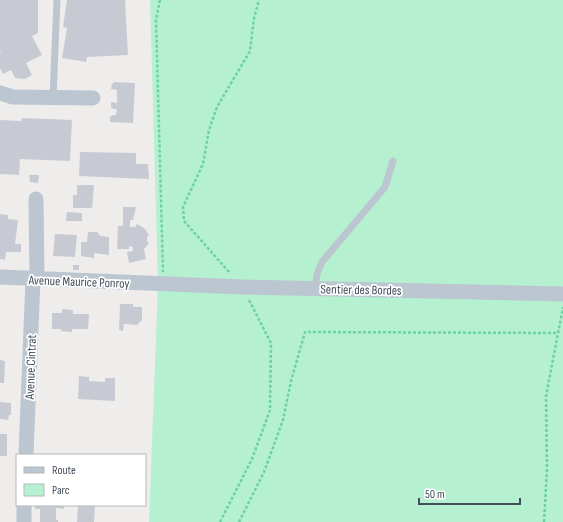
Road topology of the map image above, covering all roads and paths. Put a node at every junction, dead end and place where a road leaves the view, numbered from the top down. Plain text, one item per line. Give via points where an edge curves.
1 (57, 0) edge
2 (160, 0) edge
3 (259, 0) edge
4 (0, 93) edge
5 (53, 97) junction
6 (93, 98) dead end
7 (393, 161) dead end
8 (36, 199) dead end
9 (0, 277) edge
10 (35, 279) junction
11 (161, 284) junction
12 (242, 287) junction
13 (314, 288) junction
14 (563, 294) edge
15 (563, 305) edge
16 (558, 333) junction
17 (26, 454) edge
18 (24, 506) edge
19 (24, 522) edge
20 (220, 522) edge
21 (239, 522) edge
22 (544, 522) edge

1 - 5 lane
2 - 11 path via 156,20
3 - 12 path via 250,51 217,107 209,130 203,164 183,207 184,221
4 - 5 street via 13,97
5 - 6 street
7 - 13 lane via 385,187 322,262
8 - 10 street, Avenue Cintrat
9 - 10 street, Avenue Maurice Ponroy
10 - 11 street, Avenue Maurice Ponroy
10 - 17 street, Avenue Cintrat
11 - 12 street, Sentier des Bordes
12 - 13 street, Sentier des Bordes
12 - 20 path via 271,343 270,410 252,459
13 - 14 street, Sentier des Bordes
15 - 16 path
16 - 21 path via 305,332 290,381 282,420 264,472
16 - 22 path via 546,396 547,468
18 - 19 street

